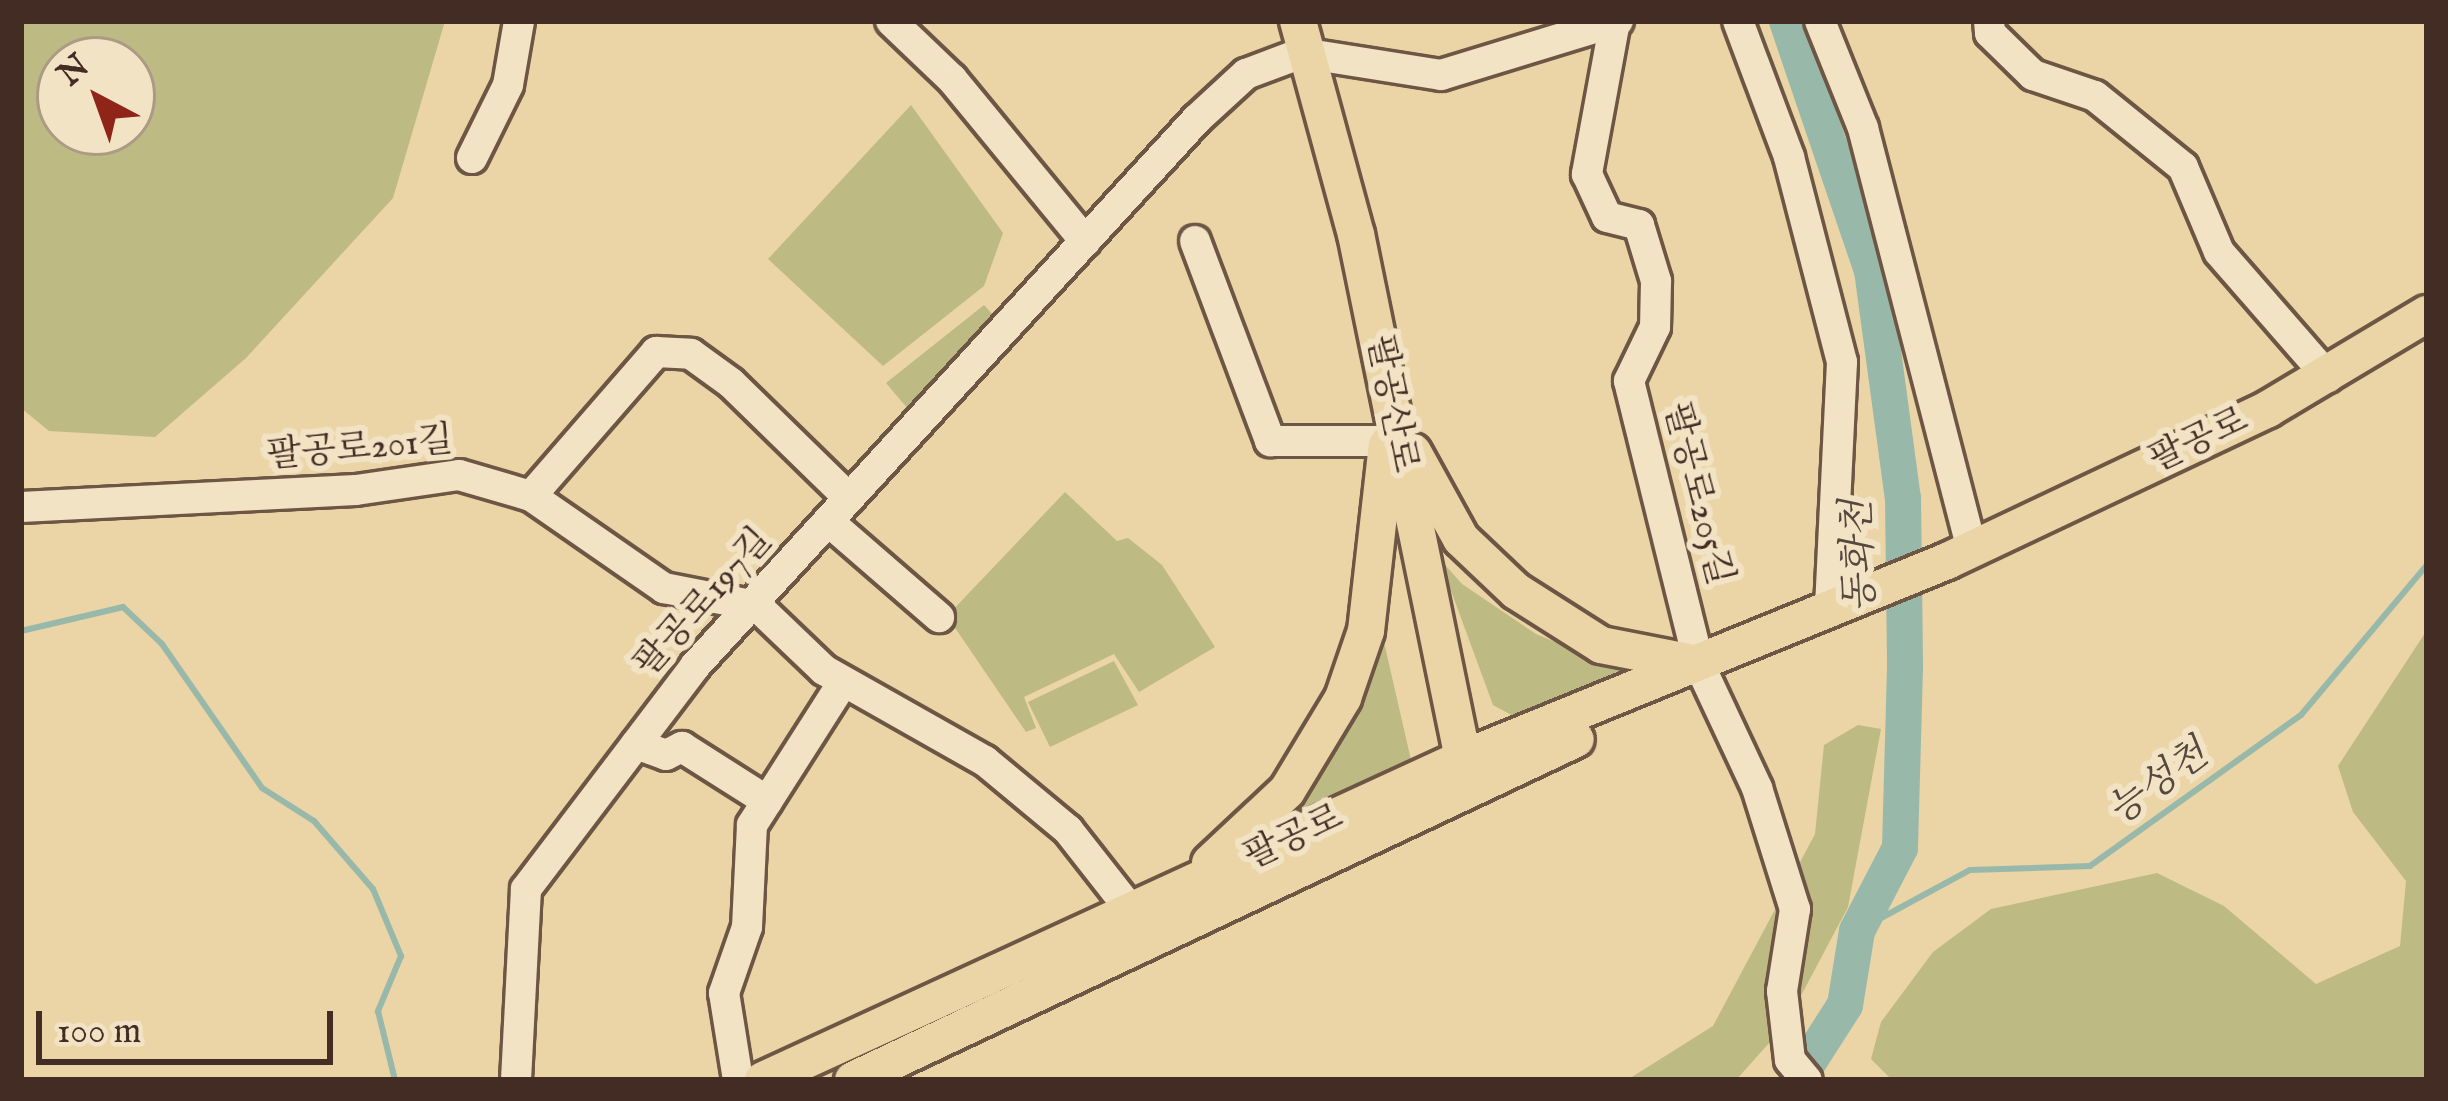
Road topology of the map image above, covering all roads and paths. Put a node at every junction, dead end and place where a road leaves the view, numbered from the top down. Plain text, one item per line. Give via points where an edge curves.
1 (519, 21) edge
2 (891, 21) edge
3 (1616, 21) edge
4 (1738, 21) edge
5 (1820, 21) edge
6 (1989, 21) edge
7 (1300, 37) edge
8 (472, 158) dead end
9 (1085, 241) junction
10 (1195, 241) dead end
11 (2427, 314) edge
12 (2328, 377) junction
13 (1390, 426) junction
14 (531, 496) junction
15 (21, 507) edge
16 (839, 509) junction
17 (1960, 556) junction
18 (758, 606) junction
19 (1830, 609) junction
20 (939, 617) dead end
21 (1703, 672) junction
22 (843, 682) junction
23 (636, 744) junction
24 (1464, 773) junction
25 (767, 801) junction
26 (1133, 913) junction
27 (516, 1080) edge
28 (738, 1080) edge
29 (764, 1080) edge
30 (854, 1080) edge
31 (1807, 1080) edge

1 - 8 street via 508,85
2 - 9 street via 952,79
3 - 7 street via 1441,75
3 - 21 street, 팔공로205길 via 1587,174 1607,217 1639,225 1656,281 1655,327 1629,381
4 - 19 street via 1789,158 1842,362
5 - 17 street via 1863,128
6 - 12 street via 1990,33 2033,76 2095,96 2183,167 2219,252
7 - 9 street, 팔공로197길 via 1246,74
7 - 13 main road, 팔공산로 via 1356,233
9 - 16 street, 팔공로197길
10 - 13 street via 1270,441
11 - 12 main road, 팔공로
12 - 17 main road, 팔공로
13 - 21 main road via 1486,567 1601,644
13 - 24 main road, 팔공산로
13 - 26 main road via 1366,631 1316,748 1221,856
14 - 15 street, 팔공로201길 via 459,475 356,490
14 - 16 street via 656,352 691,354 731,383
14 - 18 street, 팔공로201길 via 664,588
16 - 18 street, 팔공로197길
16 - 20 street
17 - 19 main road, 팔공로
18 - 22 street
18 - 23 street, 팔공로197길 via 694,666
19 - 21 main road, 팔공로
21 - 24 main road, 팔공로
21 - 31 street via 1756,788 1795,909 1782,991 1790,1060
22 - 25 street
22 - 26 street via 985,760 1068,830
23 - 25 street via 666,755 682,747
23 - 27 street, 팔공로197길 via 526,889
24 - 26 main road, 팔공로
24 - 30 main road, 팔공로
25 - 28 street via 752,825 747,927 724,993
26 - 29 main road, 팔공로

